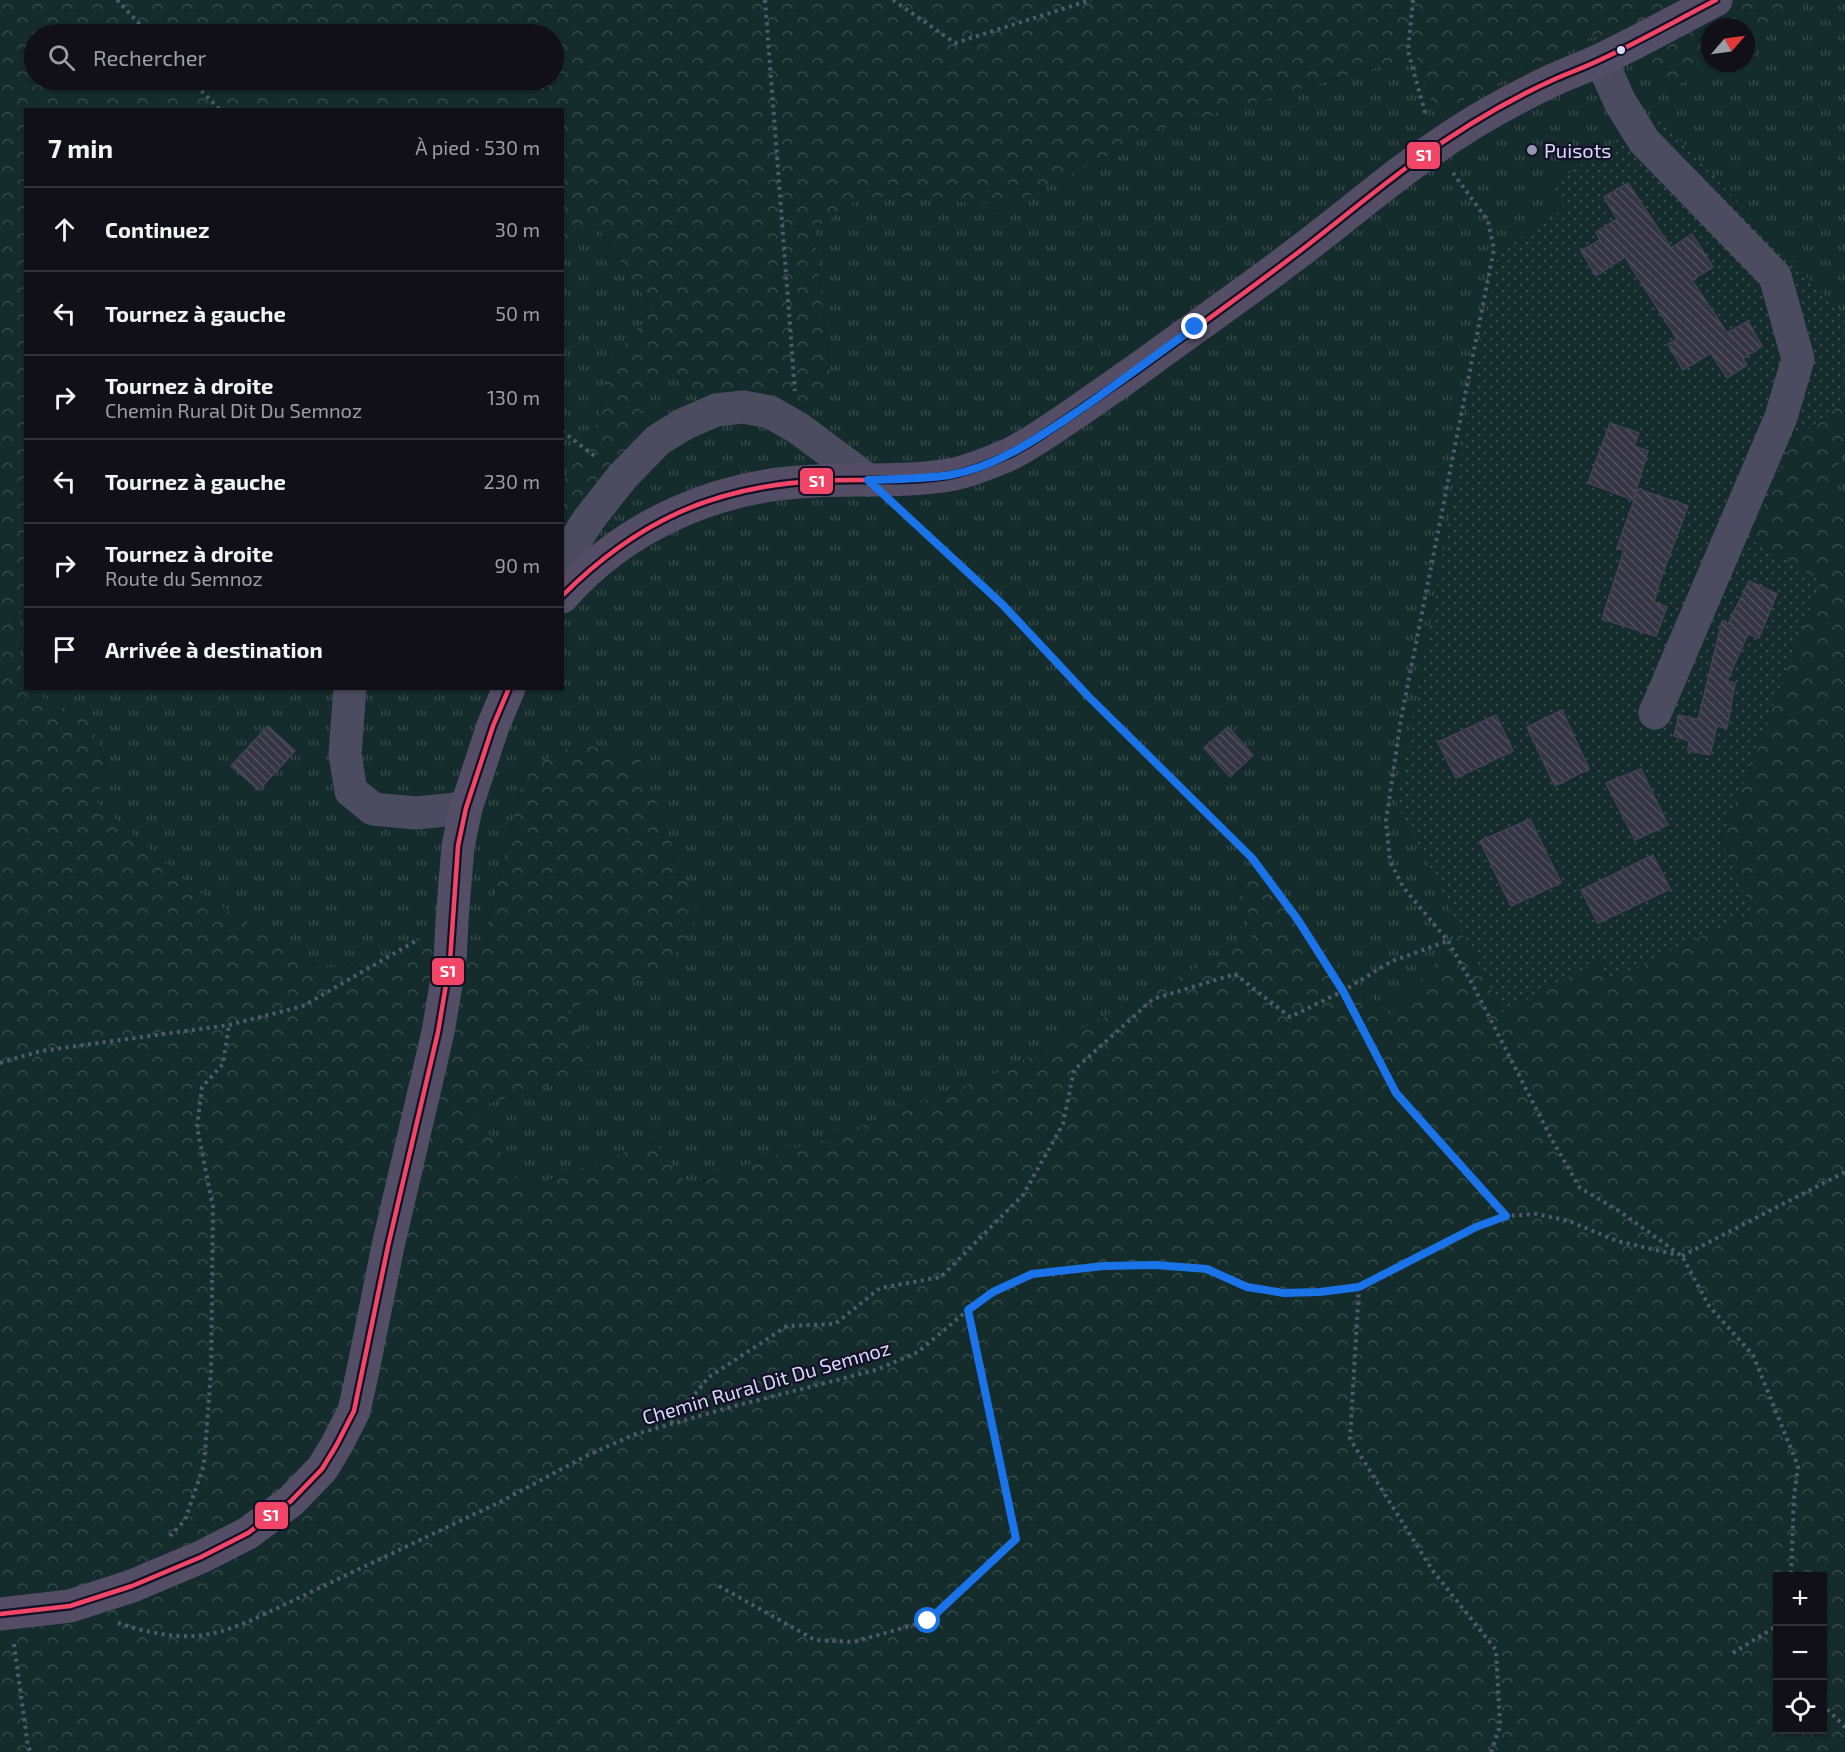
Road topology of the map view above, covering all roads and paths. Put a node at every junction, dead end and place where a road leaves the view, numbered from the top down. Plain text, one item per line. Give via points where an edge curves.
1 (117, 0) edge
2 (765, 0) edge
3 (893, 0) edge
4 (1091, 0) edge
5 (1413, 0) edge
6 (1716, 0) edge
7 (140, 24) edge
8 (1601, 60) junction
9 (201, 90) edge
10 (218, 108) edge
11 (1434, 148) junction
12 (798, 428) junction
13 (564, 433) edge
14 (622, 477) junction
15 (868, 480) junction
16 (564, 558) edge
17 (564, 595) edge
18 (350, 690) edge
19 (508, 690) edge
20 (1654, 713) dead end
21 (466, 808) junction
22 (452, 920) junction
23 (1448, 941) junction
24 (1343, 991) junction
25 (229, 1025) junction
26 (0, 1063) edge
27 (1845, 1172) edge
28 (1506, 1216) junction
29 (1682, 1256) junction
30 (1359, 1287) junction
31 (968, 1310) junction
32 (671, 1424) junction
33 (169, 1537) dead end
34 (1791, 1572) edge
35 (719, 1586) dead end
36 (70, 1606) junction
37 (5, 1614) edge
38 (1776, 1626) edge
39 (1733, 1653) dead end
40 (1827, 1709) edge
41 (1845, 1727) edge
42 (31, 1752) edge
43 (1491, 1752) edge

1 - 7 path
2 - 12 path
3 - 4 path via 955,43
5 - 11 path via 1408,51
6 - 8 main road
8 - 11 main road via 1518,98
8 - 20 lane via 1644,141 1775,276 1798,359 1781,417
9 - 10 path
11 - 15 main road via 1316,240 1031,443 950,475
11 - 23 path via 1488,221 1494,249 1403,708 1386,821 1390,861 1403,887
12 - 14 lane via 770,412 743,407 716,410 658,440
12 - 15 lane
13 - 14 path
14 - 16 lane
15 - 17 main road via 761,485 705,500 626,541
15 - 24 path via 1002,604 1088,696 1252,858
18 - 21 lane via 345,754 351,791 373,809 416,813
19 - 21 main road
21 - 22 main road via 458,846
22 - 25 path via 303,1006
22 - 36 main road via 450,961 438,1032 354,1411 336,1446 322,1469 291,1501 248,1533 132,1586
23 - 24 path via 1392,961
23 - 29 path via 1580,1188
24 - 28 path via 1396,1093
24 - 32 path via 1290,1017 1235,974 1153,999 1074,1070 1063,1124 1023,1195 941,1277 880,1288 835,1324 787,1326 710,1377
25 - 26 path via 41,1051
25 - 33 path via 223,1064 202,1087 197,1127 213,1207 211,1371 204,1465 185,1520
27 - 29 path
28 - 29 path, Chemin Rural Dit Du Semnoz via 1536,1214 1569,1221 1617,1241
28 - 30 path, Chemin Rural Dit Du Semnoz via 1476,1227
29 - 34 path via 1709,1306 1753,1355 1798,1466
30 - 31 path, Chemin Rural Dit Du Semnoz via 1284,1293 1247,1287 1207,1269 1104,1266 1032,1274 993,1292
30 - 43 path via 1350,1439 1433,1571 1497,1650 1500,1726
31 - 32 path, Chemin Rural Dit Du Semnoz via 918,1353 876,1370
31 - 35 path via 1016,1539 928,1621 853,1642 815,1641
32 - 36 path, Chemin Rural Dit Du Semnoz via 633,1435 584,1457 502,1502 250,1621 214,1634 178,1636 143,1631
36 - 37 main road
37 - 42 path
38 - 39 path
40 - 41 path

